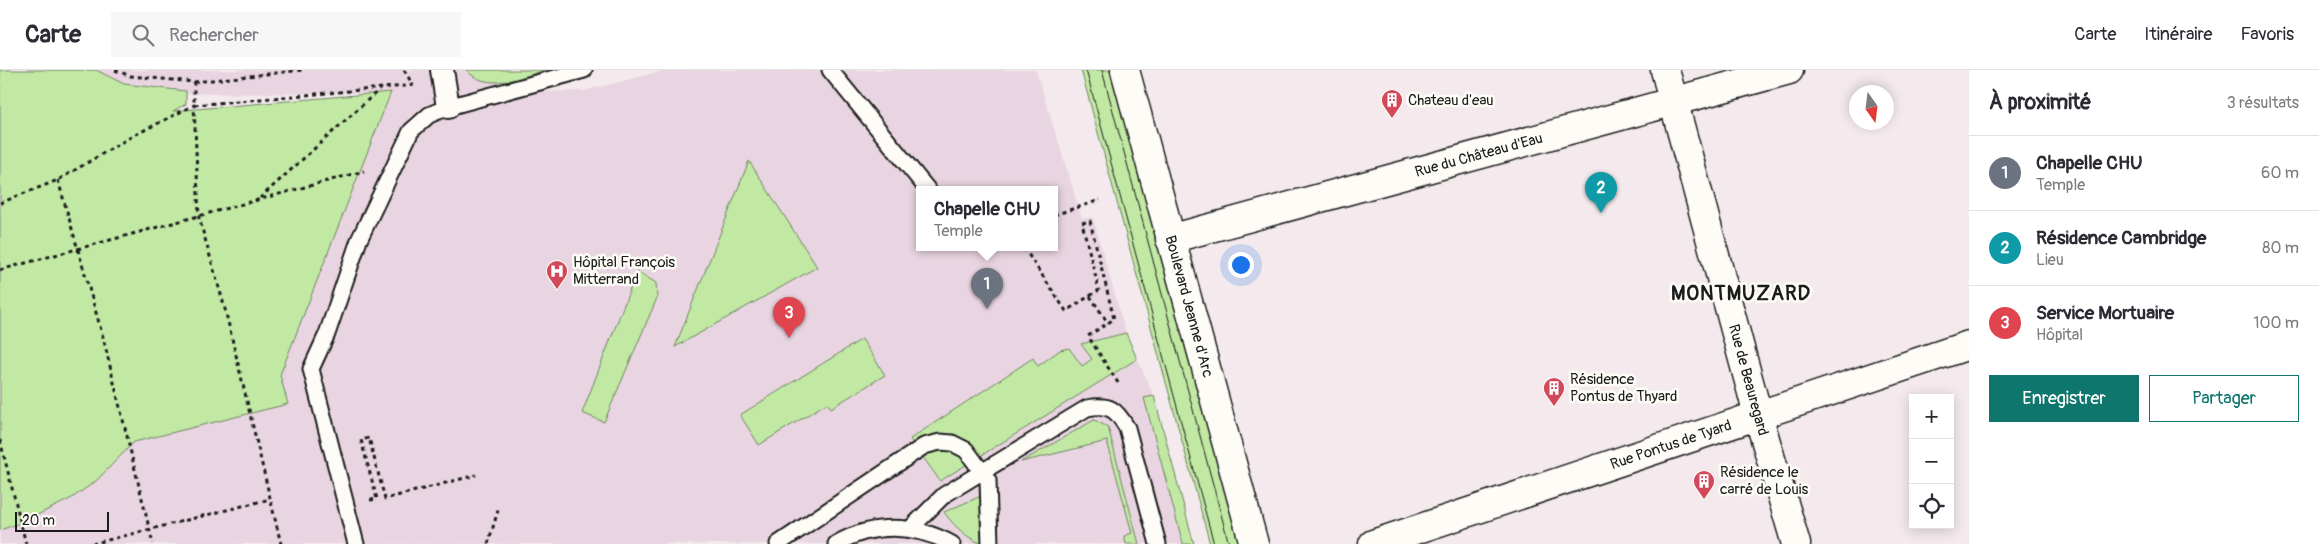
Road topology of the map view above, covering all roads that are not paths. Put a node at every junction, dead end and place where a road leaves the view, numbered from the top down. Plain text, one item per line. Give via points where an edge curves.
1 (584, 70) edge
2 (830, 70) edge
3 (1125, 70) edge
4 (1665, 70) edge
5 (1788, 70) edge
6 (443, 76) edge
7 (1673, 101) junction
8 (448, 107) junction
9 (925, 186) edge
10 (1170, 239) junction
11 (1969, 345) edge
12 (1758, 415) junction
13 (982, 472) junction
14 (910, 528) junction
15 (947, 543) edge
16 (356, 544) edge
17 (778, 544) edge
18 (836, 544) edge
19 (990, 544) edge
20 (1158, 544) edge
21 (1254, 544) edge
22 (1373, 544) edge
23 (1796, 544) edge

1 - 8 lane
2 - 9 lane
3 - 10 street, Boulevard Jeanne d'Arc
4 - 7 street, Rue de Beauregard
5 - 7 street, Rue du Château d'Eau
6 - 8 street
7 - 10 street, Rue du Château d'Eau
7 - 12 street, Rue de Beauregard
8 - 16 lane via 429,115 410,131 359,240 311,369
10 - 21 street, Boulevard Jeanne d'Arc
11 - 12 street, Rue Pontus de Tyard
12 - 22 street, Rue Pontus de Tyard
12 - 23 street, Rue de Beauregard
13 - 14 lane via 944,495
13 - 17 lane via 966,450 952,443 924,446
13 - 19 lane via 990,488
13 - 20 lane via 1087,408 1111,408 1127,428
14 - 15 lane via 935,535
14 - 18 lane via 881,527

